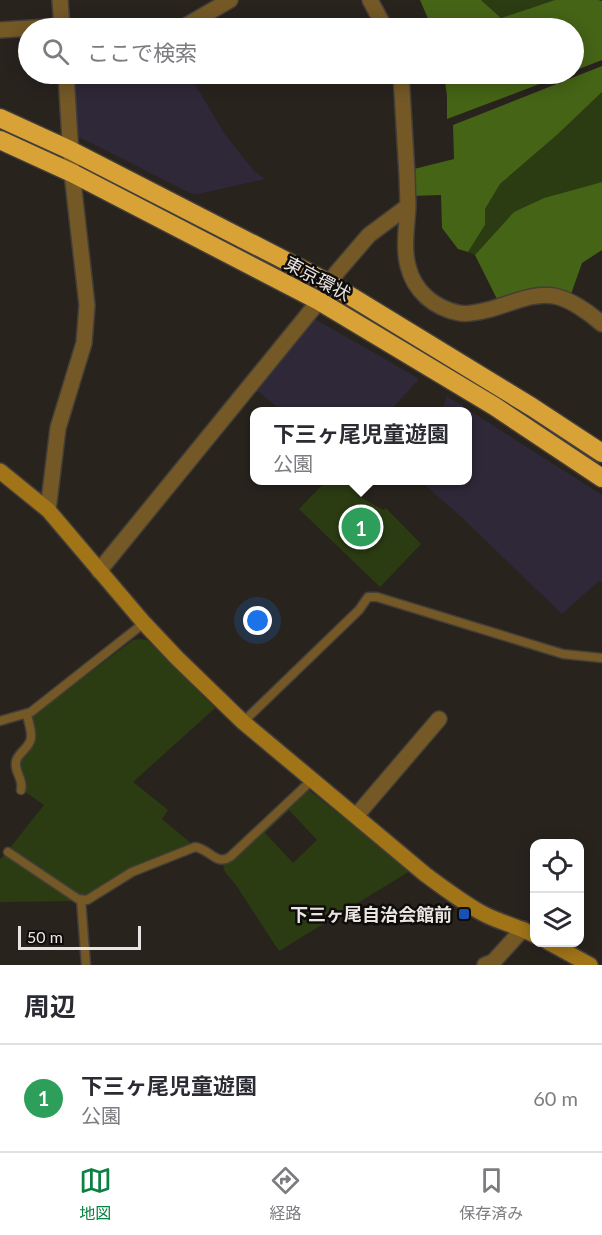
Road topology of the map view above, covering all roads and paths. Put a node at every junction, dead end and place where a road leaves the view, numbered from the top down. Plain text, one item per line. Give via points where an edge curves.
1 (60, 0) edge
2 (230, 0) edge
3 (370, 0) edge
4 (61, 18) edge
5 (199, 18) edge
6 (380, 18) edge
7 (18, 29) edge
8 (0, 30) edge
9 (67, 84) edge
10 (402, 84) edge
11 (0, 118) edge
12 (0, 140) edge
13 (70, 150) junction
14 (72, 173) junction
15 (408, 206) junction
16 (329, 283) junction
17 (319, 301) junction
18 (602, 324) edge
19 (602, 453) edge
20 (0, 471) edge
21 (602, 478) edge
22 (48, 510) junction
23 (99, 571) junction
24 (144, 623) junction
25 (602, 658) edge
26 (27, 714) junction
27 (439, 719) dead end
28 (0, 721) edge
29 (243, 722) junction
30 (312, 780) junction
31 (21, 790) dead end
32 (356, 816) junction
33 (8, 852) dead end
34 (81, 900) junction
35 (529, 932) edge
36 (557, 947) edge
37 (489, 964) edge
38 (87, 965) edge
39 (590, 965) edge

1 - 4 street
2 - 5 street
3 - 6 street
7 - 8 street
9 - 13 street
10 - 15 street
11 - 13 highway, 東京環状
12 - 14 highway, 東京環状
13 - 14 street
13 - 16 highway, 東京環状
14 - 17 highway, 東京環状
14 - 22 street via 87,305 84,343 58,428
15 - 16 street via 369,235
15 - 18 street via 408,266 425,297 438,306 461,314 534,296 555,296
16 - 19 highway, 東京環状
17 - 21 highway, 東京環状 via 494,406
17 - 23 street
20 - 22 street
22 - 23 street
23 - 24 street
24 - 26 lane
24 - 29 street
25 - 29 lane via 563,654 368,597
26 - 28 lane
26 - 31 lane via 32,738 16,759 15,767
27 - 32 street
29 - 30 street
30 - 32 street
30 - 34 lane via 225,860 195,847 132,872
32 - 35 street via 456,897 484,914
33 - 34 lane
34 - 38 lane
35 - 37 street
36 - 39 street

